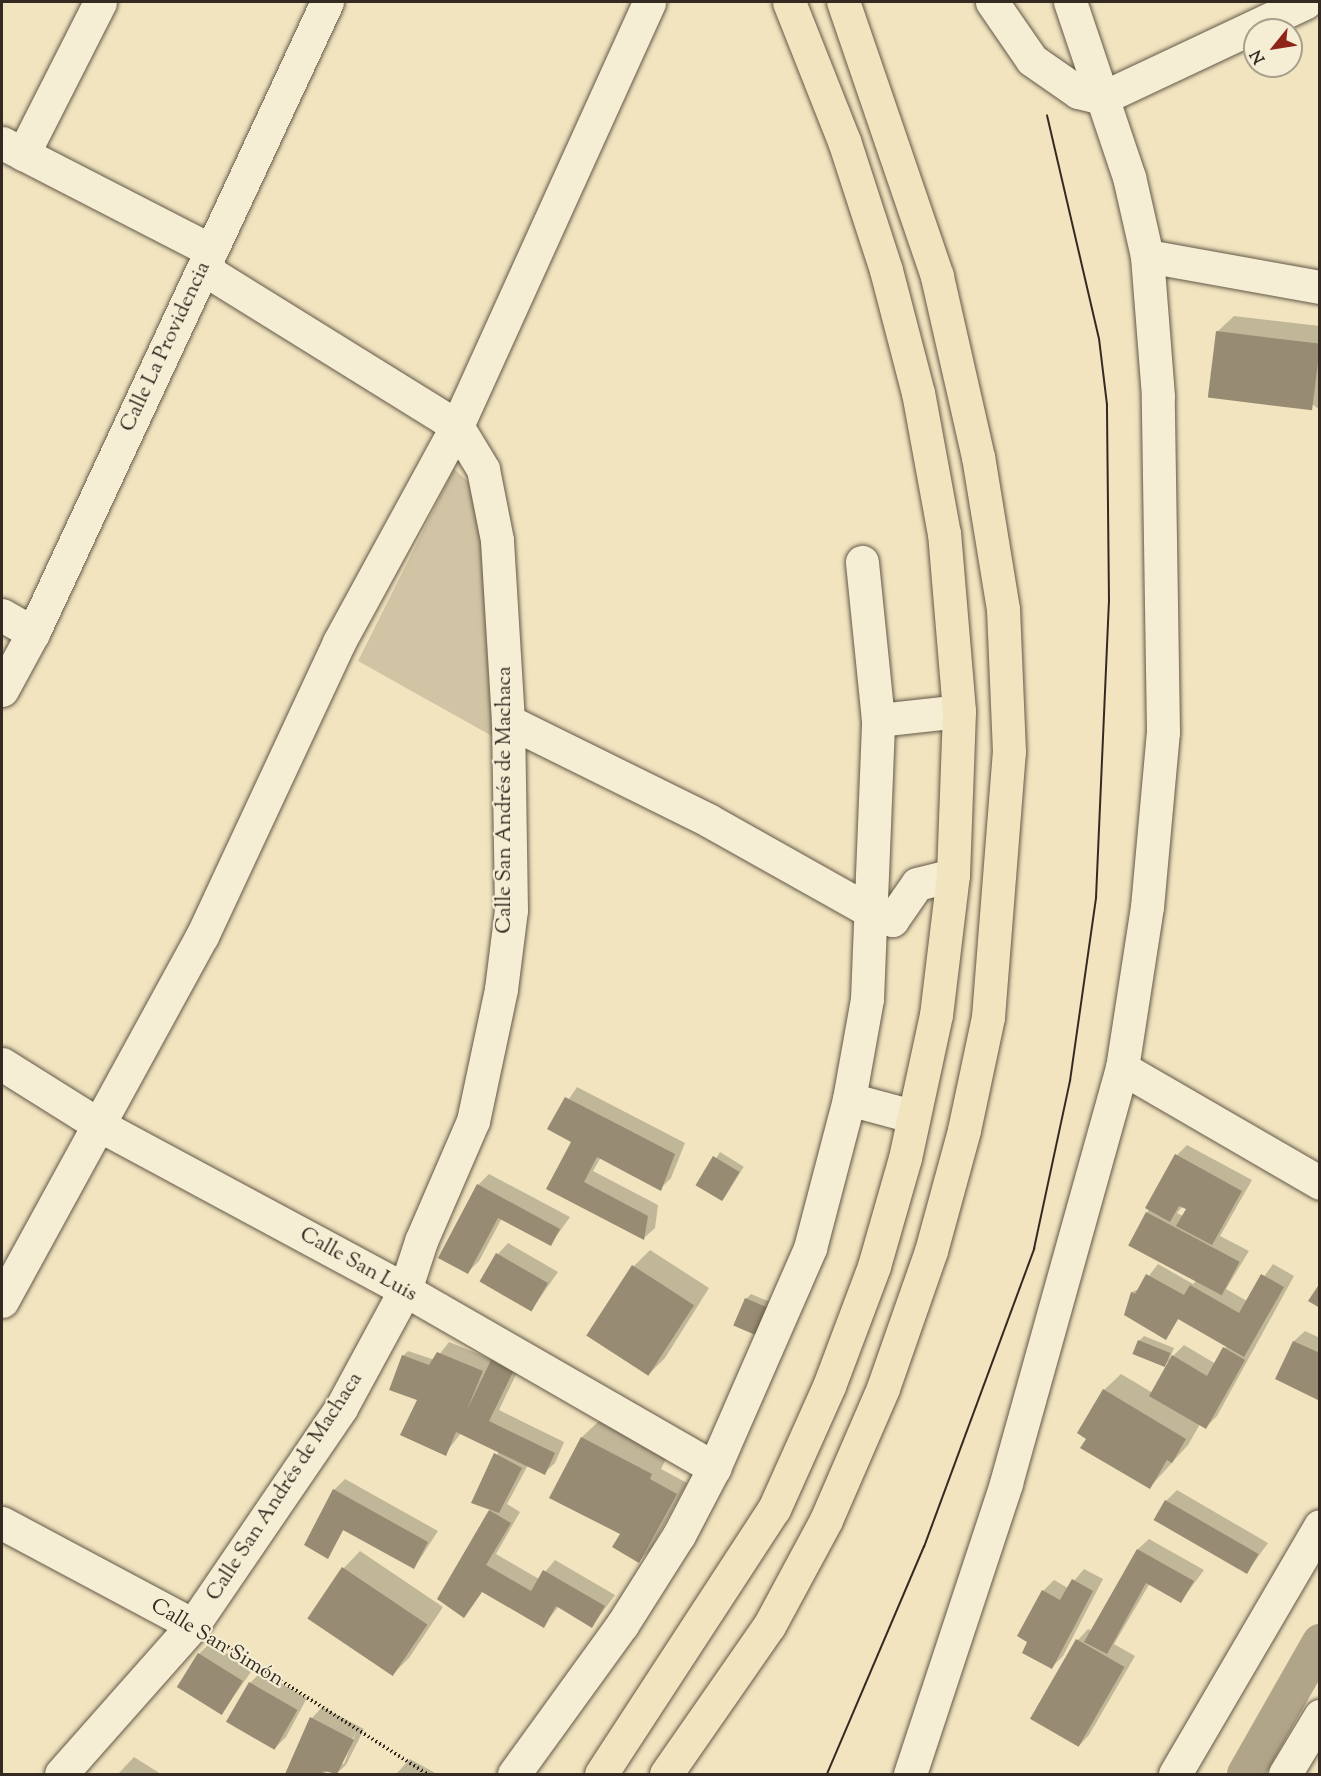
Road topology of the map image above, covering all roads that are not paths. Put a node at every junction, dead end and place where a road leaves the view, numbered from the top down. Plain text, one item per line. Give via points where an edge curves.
1 (100, 2) edge
2 (327, 2) edge
3 (649, 2) edge
4 (789, 2) edge
5 (843, 2) edge
6 (992, 2) edge
7 (1070, 2) edge
8 (1306, 2) edge
9 (1102, 98) junction
10 (12, 149) edge
11 (1147, 256) junction
12 (207, 260) junction
13 (1320, 287) edge
14 (457, 426) junction
15 (862, 562) dead end
16 (2, 615) edge
17 (33, 633) junction
18 (2, 690) edge
19 (959, 711) junction
20 (878, 720) junction
21 (508, 721) junction
22 (953, 875) junction
23 (870, 911) junction
24 (2, 1064) edge
25 (1122, 1068) junction
26 (849, 1099) junction
27 (912, 1116) junction
28 (101, 1126) junction
29 (1320, 1183) edge
30 (405, 1290) junction
31 (2, 1301) edge
32 (714, 1468) junction
33 (2, 1523) edge
34 (1320, 1527) edge
35 (193, 1625) junction
36 (1320, 1716) edge
37 (61, 1774) edge
38 (514, 1774) edge
39 (601, 1774) edge
40 (666, 1774) edge
41 (910, 1774) edge
42 (1175, 1774) edge
43 (1285, 1774) edge

1 - 10 street
2 - 12 street, Calle La Providencia
3 - 14 street
4 - 19 highway via 844,141 886,270 918,393 944,534
5 - 40 highway via 938,276 978,458 1003,609 1009,752 989,1005 964,1130 931,1251 883,1388 826,1520 769,1626
6 - 9 street via 1032,60 1078,92
7 - 9 street
8 - 9 street
9 - 11 street via 1129,177
10 - 12 street
11 - 13 street
11 - 25 street via 1158,396 1162,732 1147,907
12 - 14 street
12 - 17 street, Calle La Providencia
14 - 21 street, Calle San Andrés de Machaca via 483,469 497,540
14 - 28 street via 339,642 202,936
15 - 20 street
16 - 17 street
17 - 18 street, Calle La Providencia
19 - 20 street
19 - 22 highway
20 - 23 street
21 - 23 street via 708,820
21 - 30 street, Calle San Andrés de Machaca via 511,910 501,989 473,1121 421,1241
22 - 23 street via 917,884 892,920
22 - 27 highway via 936,1015
23 - 26 street via 867,999
24 - 28 street, Calle San Luis
25 - 29 street
25 - 41 street via 1006,1483
26 - 27 street
26 - 32 street via 810,1248
27 - 39 highway via 905,1158 874,1266 829,1386 774,1509
28 - 30 street, Calle San Luis
28 - 31 street
30 - 32 street, Calle San Luis
30 - 35 street, Calle San Andrés de Machaca via 341,1408
32 - 38 street via 679,1535 622,1625
33 - 35 street, Calle San Simón
34 - 42 street
35 - 37 street, Calle San Andrés de Machaca
36 - 43 street

